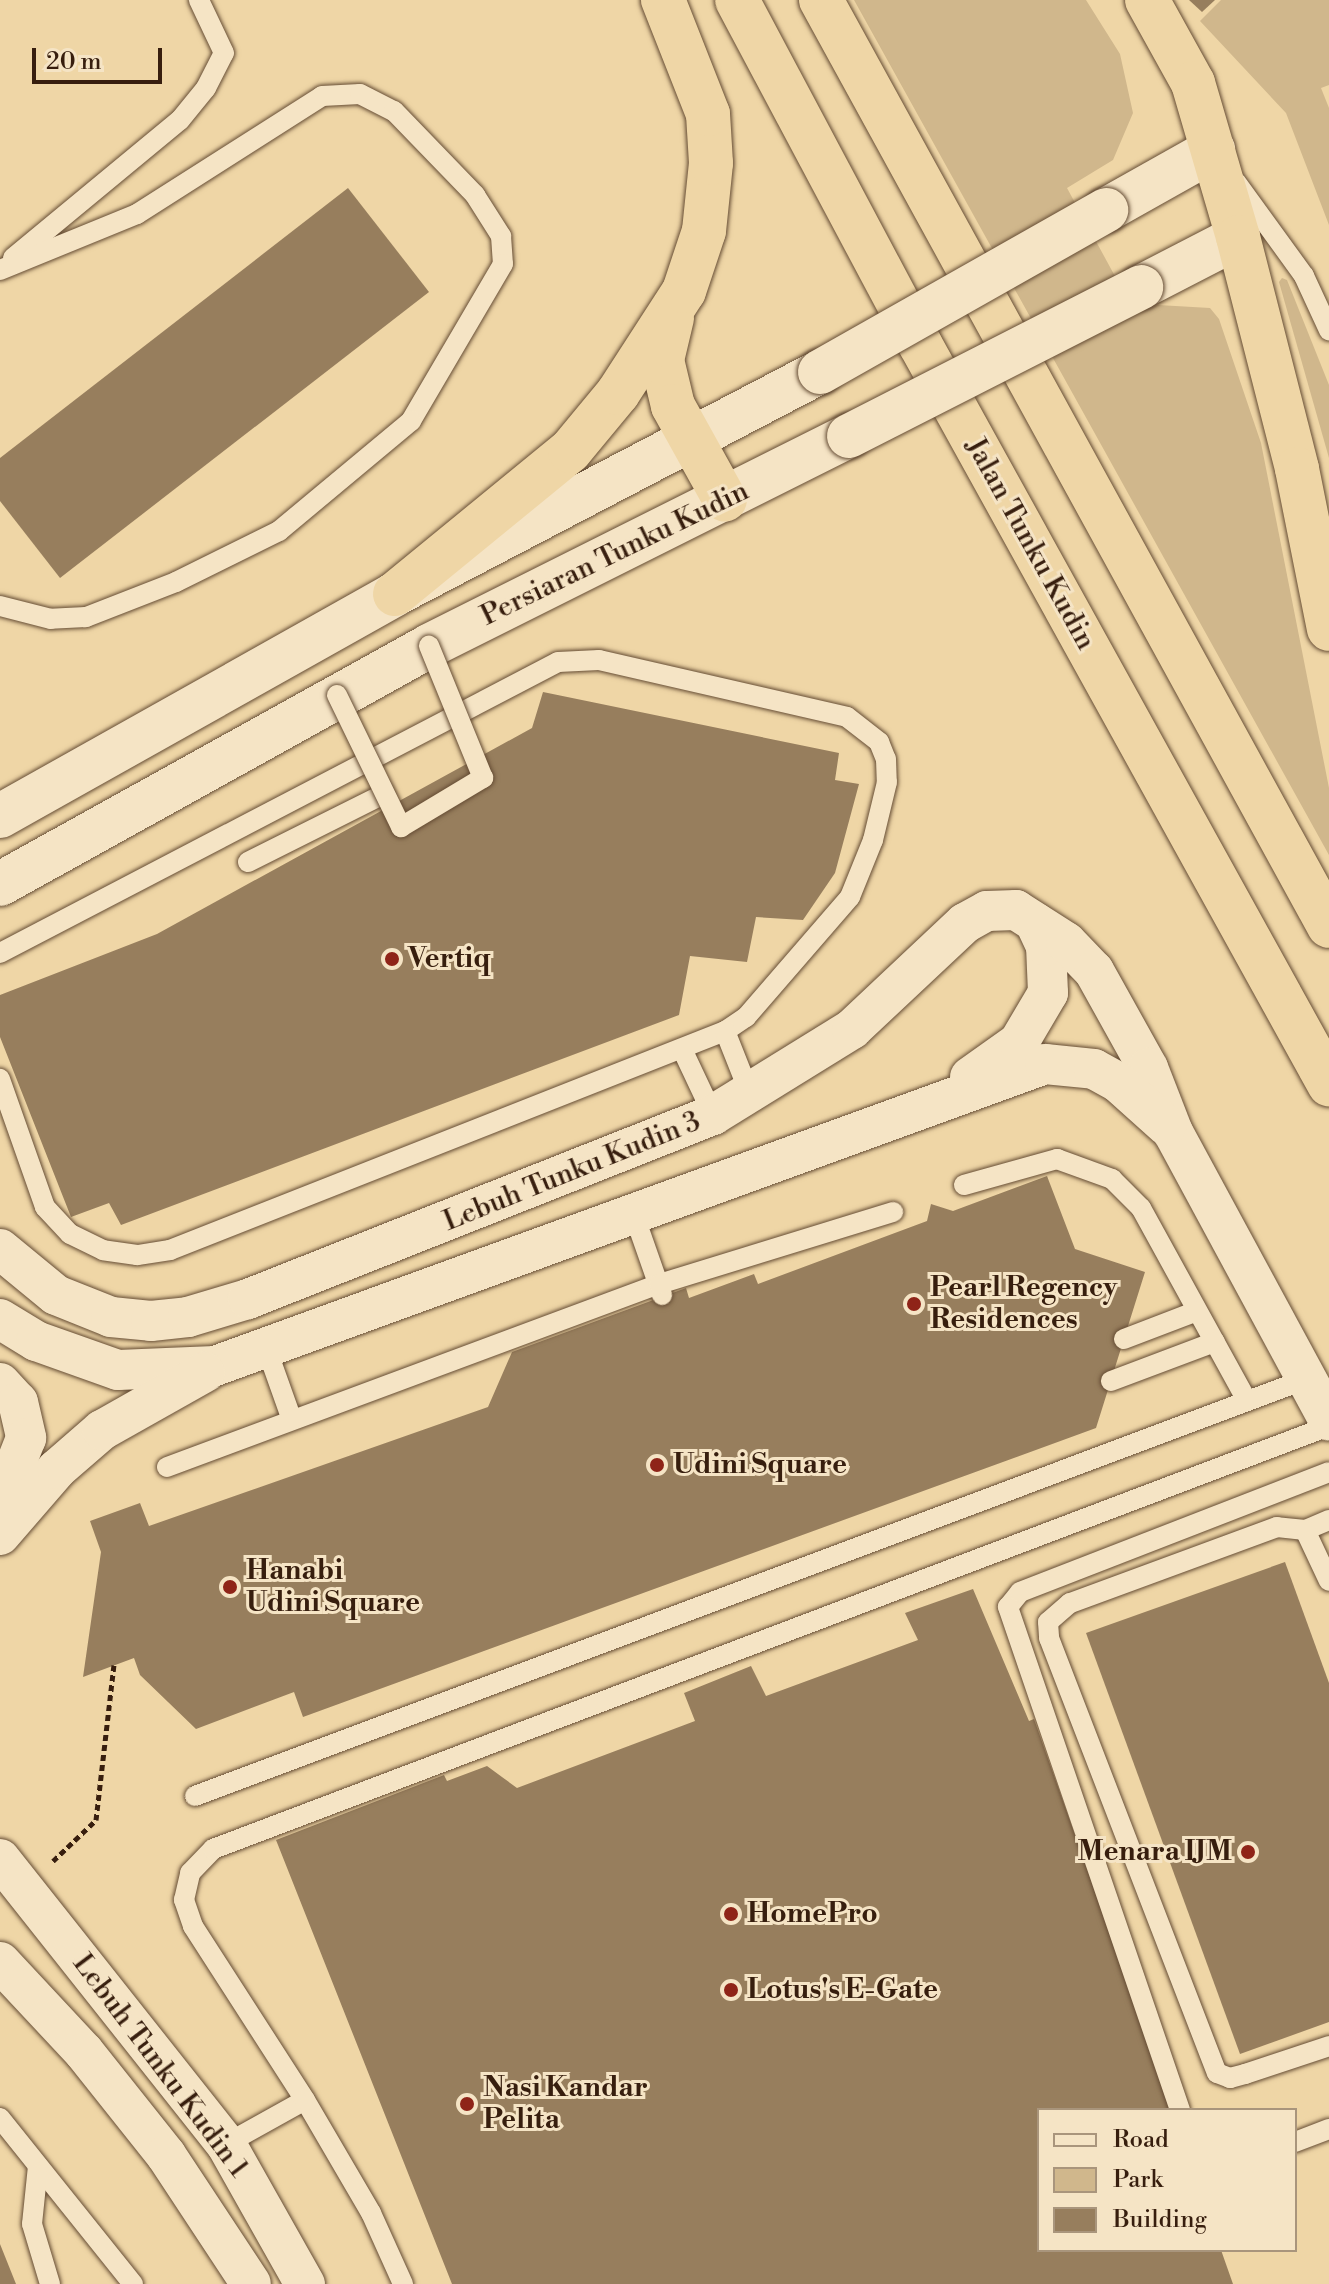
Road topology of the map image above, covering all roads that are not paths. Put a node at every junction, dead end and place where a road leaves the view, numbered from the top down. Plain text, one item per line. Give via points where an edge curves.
1 (199, 0) edge
2 (663, 0) edge
3 (737, 0) edge
4 (821, 0) edge
5 (1147, 0) edge
6 (1213, 150) junction
7 (1238, 237) junction
8 (0, 270) edge
9 (675, 306) junction
10 (1329, 330) edge
11 (691, 439) junction
12 (725, 500) junction
13 (395, 594) junction
14 (0, 606) edge
15 (1329, 629) edge
16 (429, 646) junction
17 (337, 695) junction
18 (382, 795) junction
19 (0, 816) edge
20 (248, 862) dead end
21 (0, 884) edge
22 (1035, 922) junction
23 (1329, 926) edge
24 (0, 953) edge
25 (725, 1031) junction
26 (682, 1049) junction
27 (0, 1079) edge
28 (1329, 1084) edge
29 (750, 1094) junction
30 (930, 1102) junction
31 (713, 1115) junction
32 (1173, 1132) junction
33 (964, 1185) dead end
34 (633, 1212) junction
35 (893, 1212) dead end
36 (0, 1249) edge
37 (661, 1290) junction
38 (1197, 1311) junction
39 (0, 1319) edge
40 (1124, 1339) dead end
41 (1215, 1342) junction
42 (266, 1347) junction
43 (215, 1366) junction
44 (1306, 1379) junction
45 (1111, 1381) dead end
46 (0, 1383) edge
47 (1247, 1401) junction
48 (292, 1420) junction
49 (1329, 1423) edge
50 (167, 1467) dead end
51 (1329, 1472) edge
52 (0, 1504) edge
53 (1329, 1520) edge
54 (1305, 1530) junction
55 (0, 1535) edge
56 (1329, 1581) edge
57 (195, 1796) dead end
58 (12, 1874) edge
59 (0, 1962) edge
60 (1329, 2046) edge
61 (305, 2100) junction
62 (1179, 2108) edge
63 (0, 2118) edge
64 (1329, 2129) edge
65 (1297, 2141) edge
66 (226, 2144) junction
67 (38, 2166) junction
68 (50, 2284) edge
69 (133, 2284) edge
70 (251, 2284) edge
71 (305, 2284) edge
72 (403, 2284) edge

1 - 8 lane via 224,53 206,88 180,120
2 - 9 highway via 708,114 711,163 704,231
3 - 28 highway, Jalan Tunku Kudin via 920,344
4 - 23 highway
5 - 6 highway via 1193,83
6 - 7 highway
6 - 10 lane via 1304,276
6 - 11 street, bridge
7 - 12 street, Persiaran Tunku Kudin, bridge
7 - 15 highway via 1297,469
8 - 14 lane via 137,214 322,96 360,94 394,111 475,195 501,236 503,264 411,421 279,531 176,582 86,617 51,619
9 - 11 highway via 662,360 673,406
9 - 13 highway via 618,393 570,451
11 - 12 highway
11 - 13 street
12 - 16 street, Persiaran Tunku Kudin
13 - 19 street
16 - 17 street, Persiaran Tunku Kudin
16 - 18 lane, bridge via 483,778 401,827
17 - 18 lane, bridge
17 - 21 street, Persiaran Tunku Kudin
18 - 20 lane
22 - 29 street, Lebuh Tunku Kudin 3 via 1016,910 1002,909 965,923 852,1029
22 - 30 street, Lebuh Tunku Kudin 3 via 1050,970 1038,1018 1019,1042
22 - 32 street, Lebuh Tunku Kudin 3 via 1066,942 1094,971 1148,1068
24 - 25 lane via 547,667 585,658 847,717 879,742 886,759 887,782 873,840 850,897 762,1002
25 - 26 lane
25 - 29 lane
26 - 27 lane via 170,1250 137,1255 103,1250 70,1234 45,1207
26 - 31 lane
29 - 31 street, Lebuh Tunku Kudin 3
30 - 32 street, Lebuh Tunku Kudin 3 via 1045,1064 1067,1064 1094,1069 1119,1083
30 - 34 street, Lebuh Tunku Kudin 3
31 - 36 street, Lebuh Tunku Kudin 3 via 188,1317 111,1317 56,1295
32 - 44 street, Lebuh Tunku Kudin 3
33 - 38 lane via 1057,1159 1112,1179 1141,1208
34 - 37 lane
34 - 42 street, Lebuh Tunku Kudin 3
35 - 37 lane
37 - 48 lane
38 - 40 lane
38 - 41 lane
39 - 43 street, Lebuh Tunku Kudin 3 via 36,1341 118,1370
41 - 45 lane
41 - 47 lane
42 - 43 street, Lebuh Tunku Kudin 3
42 - 48 lane
43 - 55 street via 102,1430 57,1469
44 - 47 lane
44 - 49 street, Lebuh Tunku Kudin 3
46 - 52 street via 18,1402 26,1438
47 - 57 lane
48 - 50 lane
49 - 61 lane via 213,1849 190,1873 184,1900 193,1926
51 - 62 lane via 1027,1589 1008,1607
53 - 54 lane
54 - 56 lane
54 - 60 lane via 1277,1527 1070,1603 1057,1609 1048,1630 1217,2073 1238,2076
58 - 66 street, Lebuh Tunku Kudin 1
59 - 70 street, Lebuh Tunku Kudin 1 via 84,2052 166,2155
61 - 66 lane
61 - 72 lane via 358,2188
63 - 67 lane
64 - 65 lane
66 - 71 street, Lebuh Tunku Kudin 1
67 - 68 lane via 32,2224
67 - 69 lane

